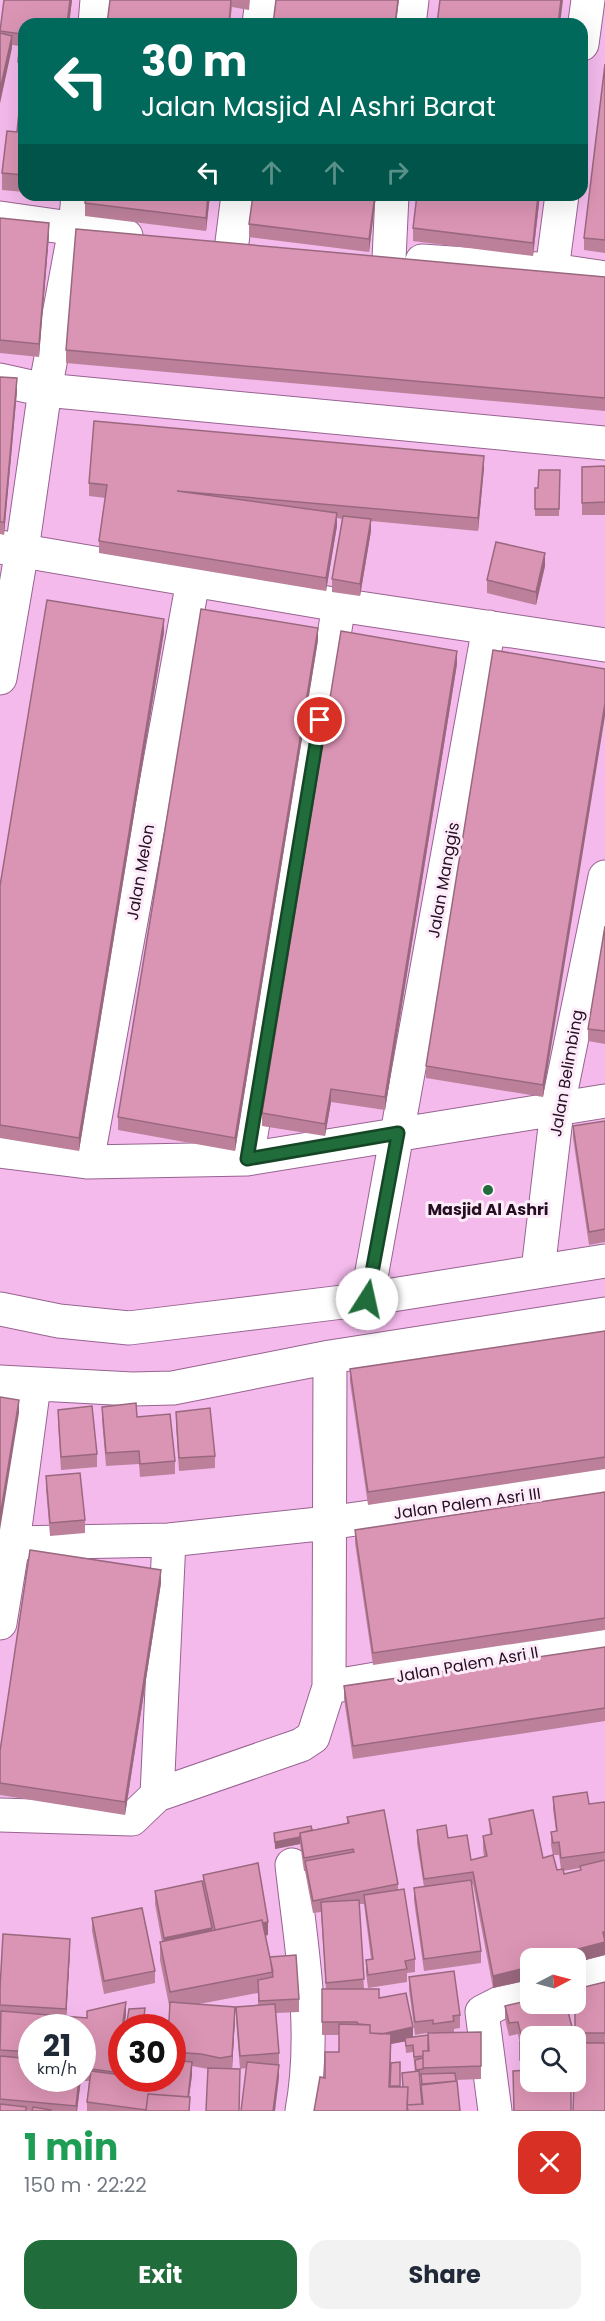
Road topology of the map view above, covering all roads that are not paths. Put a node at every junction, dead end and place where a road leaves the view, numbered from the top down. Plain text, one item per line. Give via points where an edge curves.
1 (97, 0) edge
2 (262, 0) edge
3 (412, 0) edge
4 (588, 0) edge
5 (95, 18) edge
6 (260, 18) edge
7 (410, 18) edge
8 (586, 18) edge
9 (77, 201) edge
10 (237, 201) edge
11 (392, 201) edge
12 (561, 201) edge
13 (0, 218) edge
14 (75, 229) junction
15 (153, 239) edge
16 (198, 245) edge
17 (231, 250) junction
18 (265, 252) edge
19 (355, 257) edge
20 (389, 259) junction
21 (552, 270) junction
22 (605, 278) edge
23 (0, 380) edge
24 (45, 390) junction
25 (605, 443) edge
26 (11, 549) edge
27 (193, 581) junction
28 (339, 605) junction
29 (489, 627) junction
30 (605, 645) edge
31 (0, 678) edge
32 (605, 877) edge
33 (605, 1101) edge
34 (557, 1110) junction
35 (398, 1133) junction
36 (0, 1151) edge
37 (247, 1159) junction
38 (87, 1162) junction
39 (605, 1261) edge
40 (538, 1270) junction
41 (367, 1299) junction
42 (0, 1309) edge
43 (605, 1314) edge
44 (330, 1357) junction
45 (0, 1382) edge
46 (34, 1385) junction
47 (605, 1483) edge
48 (328, 1524) junction
49 (169, 1540) junction
50 (14, 1543) junction
51 (0, 1623) edge
52 (605, 1640) edge
53 (329, 1688) junction
54 (157, 1795) junction
55 (0, 1815) edge
56 (292, 1865) dead end
57 (605, 1969) edge
58 (586, 1974) edge
59 (520, 1993) edge
60 (302, 2111) edge
61 (495, 2111) edge

1 - 5 street
2 - 6 street
3 - 7 street
4 - 8 street
9 - 14 street
10 - 17 street
11 - 20 street
12 - 21 street
13 - 14 street
14 - 15 street
14 - 24 street
16 - 17 street
17 - 18 street
19 - 20 street
20 - 21 street
21 - 22 street
23 - 24 street
24 - 25 street
24 - 26 street
26 - 27 street
26 - 31 street
27 - 28 street
27 - 38 street, Jalan Melon
28 - 29 street
28 - 37 street
29 - 30 street
29 - 35 street, Jalan Manggis
32 - 34 street, Jalan Belimbing
33 - 34 street
34 - 35 street
34 - 40 street, Jalan Belimbing
35 - 37 street
35 - 41 street, Jalan Manggis
36 - 38 street
37 - 38 street
39 - 40 street
40 - 41 street
41 - 42 street via 129,1328 59,1321
43 - 44 street
44 - 46 street via 173,1388
44 - 48 street
45 - 46 street
46 - 50 street
47 - 48 street, Jalan Palem Asri III
48 - 49 street, Jalan Palem Asri III
48 - 53 street
49 - 50 street, Jalan Palem Asri III
49 - 54 street
50 - 51 street
52 - 53 street, Jalan Palem Asri II
53 - 54 street via 313,1737 301,1745
54 - 55 street via 132,1819
56 - 60 street via 310,2020
57 - 58 street
59 - 61 street via 482,2012

